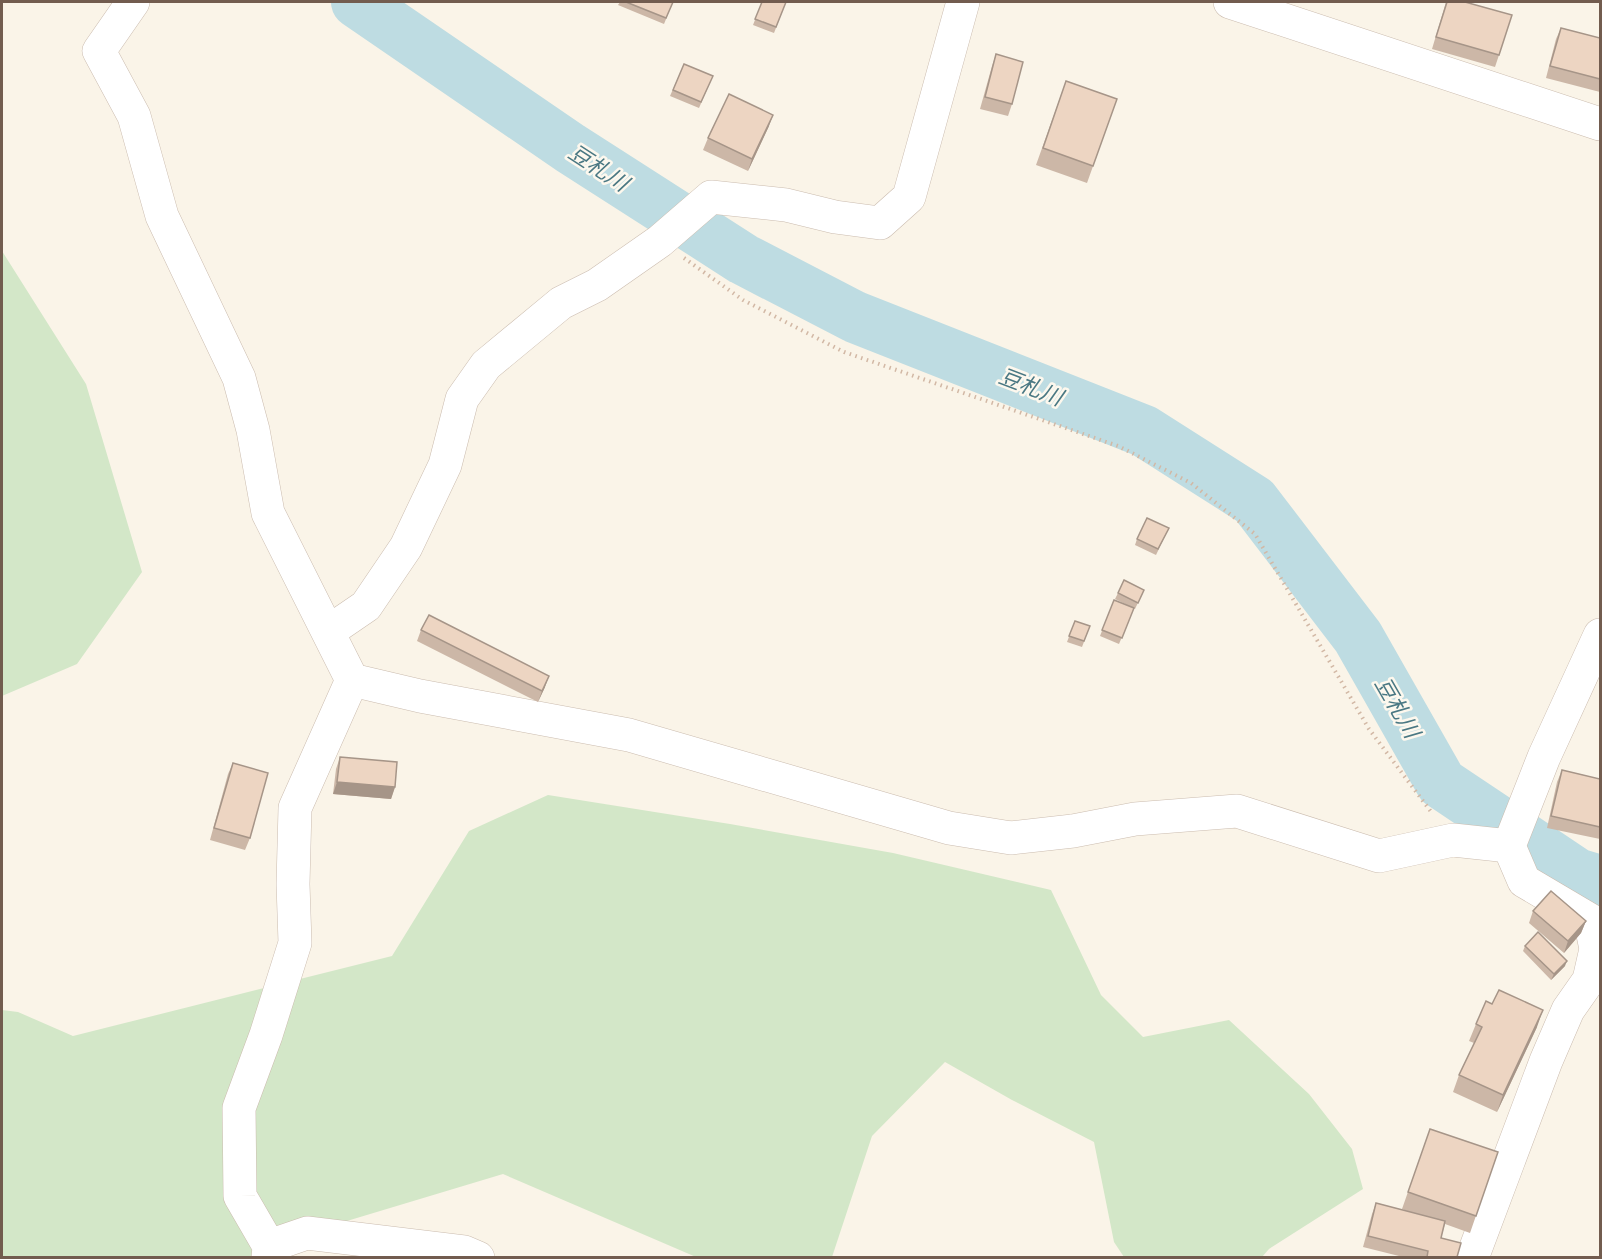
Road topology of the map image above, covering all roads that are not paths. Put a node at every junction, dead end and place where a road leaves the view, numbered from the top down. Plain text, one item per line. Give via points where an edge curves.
1 (134, 2) edge
2 (963, 2) edge
3 (1230, 2) edge
4 (1600, 124) edge
5 (328, 632) junction
6 (1600, 635) edge
7 (352, 680) junction
8 (1509, 846) junction
9 (269, 1252) edge
10 (478, 1257) edge
11 (1472, 1257) edge

1 - 5 street via 99,51 134,116 162,216 239,378 268,513
2 - 5 street via 909,197 880,223 786,205 711,197 660,241 597,285 561,303 486,365 462,399 445,465 406,547 366,606
3 - 4 street
5 - 7 street
6 - 8 street via 1544,757
7 - 8 street via 629,735 949,828 1011,838 1135,819 1237,811 1379,856 1453,840
7 - 9 street via 295,808 295,943 239,1108 240,1196
8 - 11 street via 1524,880 1590,920 1596,949 1589,980 1568,1011 1546,1061
9 - 10 street via 307,1233 464,1252

